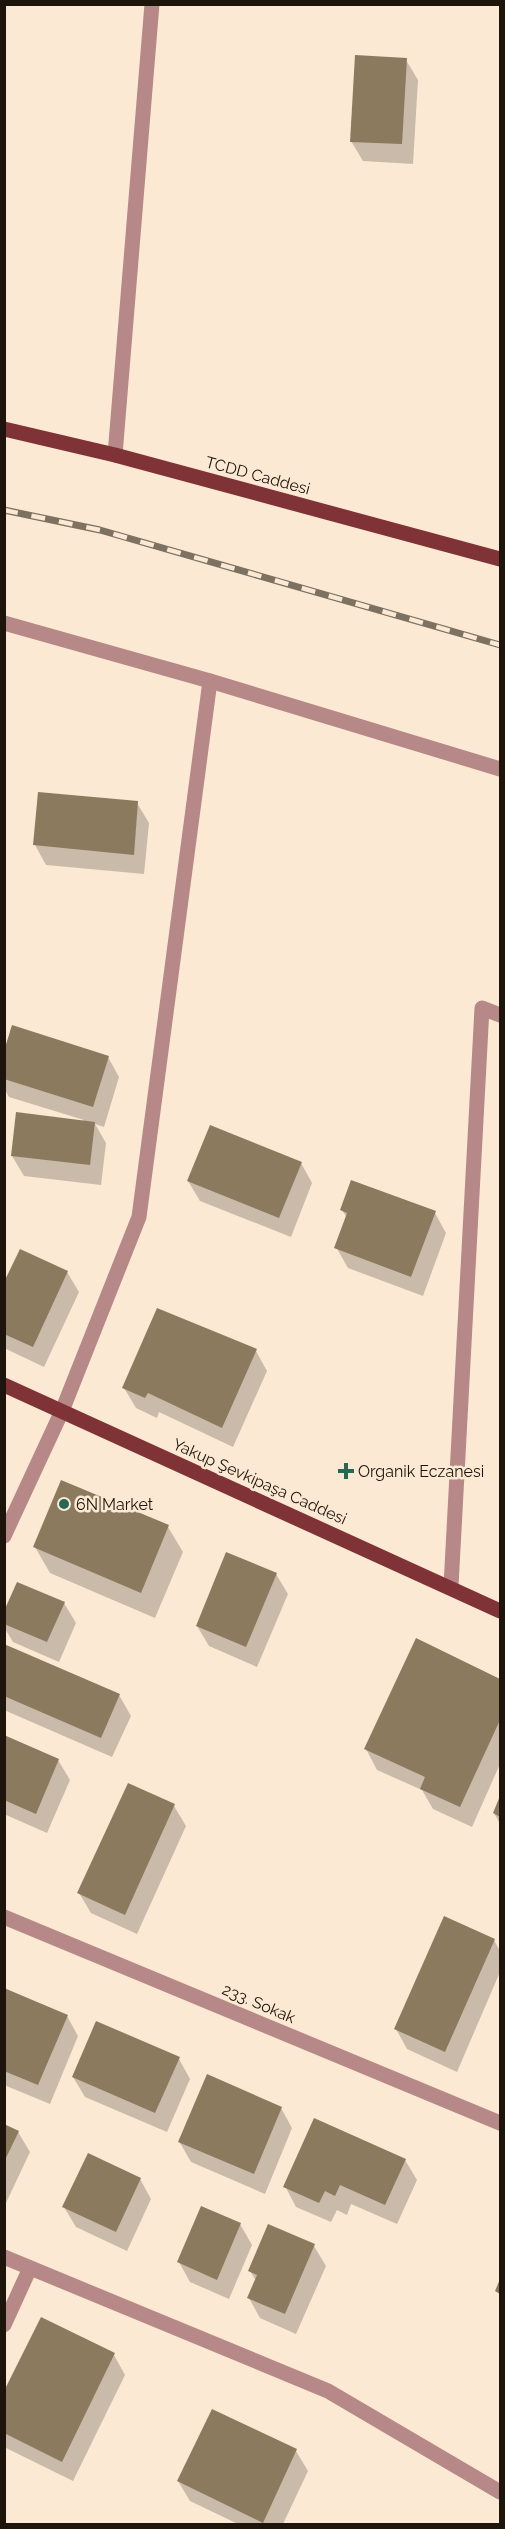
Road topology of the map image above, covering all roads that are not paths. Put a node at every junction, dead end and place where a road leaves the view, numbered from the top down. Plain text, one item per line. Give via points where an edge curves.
1 (152, 4) edge
2 (4, 429) edge
3 (115, 455) junction
4 (501, 558) edge
5 (4, 623) edge
6 (210, 681) junction
7 (501, 769) edge
8 (501, 1015) edge
9 (4, 1385) edge
10 (62, 1411) junction
11 (4, 1536) edge
12 (451, 1586) junction
13 (501, 1611) edge
14 (4, 1917) edge
15 (501, 2123) edge
16 (4, 2257) edge
17 (30, 2268) junction
18 (4, 2325) edge
19 (501, 2492) edge

1 - 3 street
2 - 3 main road, TCDD Caddesi
3 - 4 main road, TCDD Caddesi
5 - 6 street
6 - 7 street
6 - 10 street via 139,1217
8 - 12 street via 482,1008
9 - 10 main road, Yakup Şevkipaşa Caddesi
10 - 11 street
10 - 12 main road, Yakup Şevkipaşa Caddesi
12 - 13 main road, Yakup Şevkipaşa Caddesi
14 - 15 street, 233. Sokak
16 - 17 street
17 - 18 street
17 - 19 street via 328,2391

